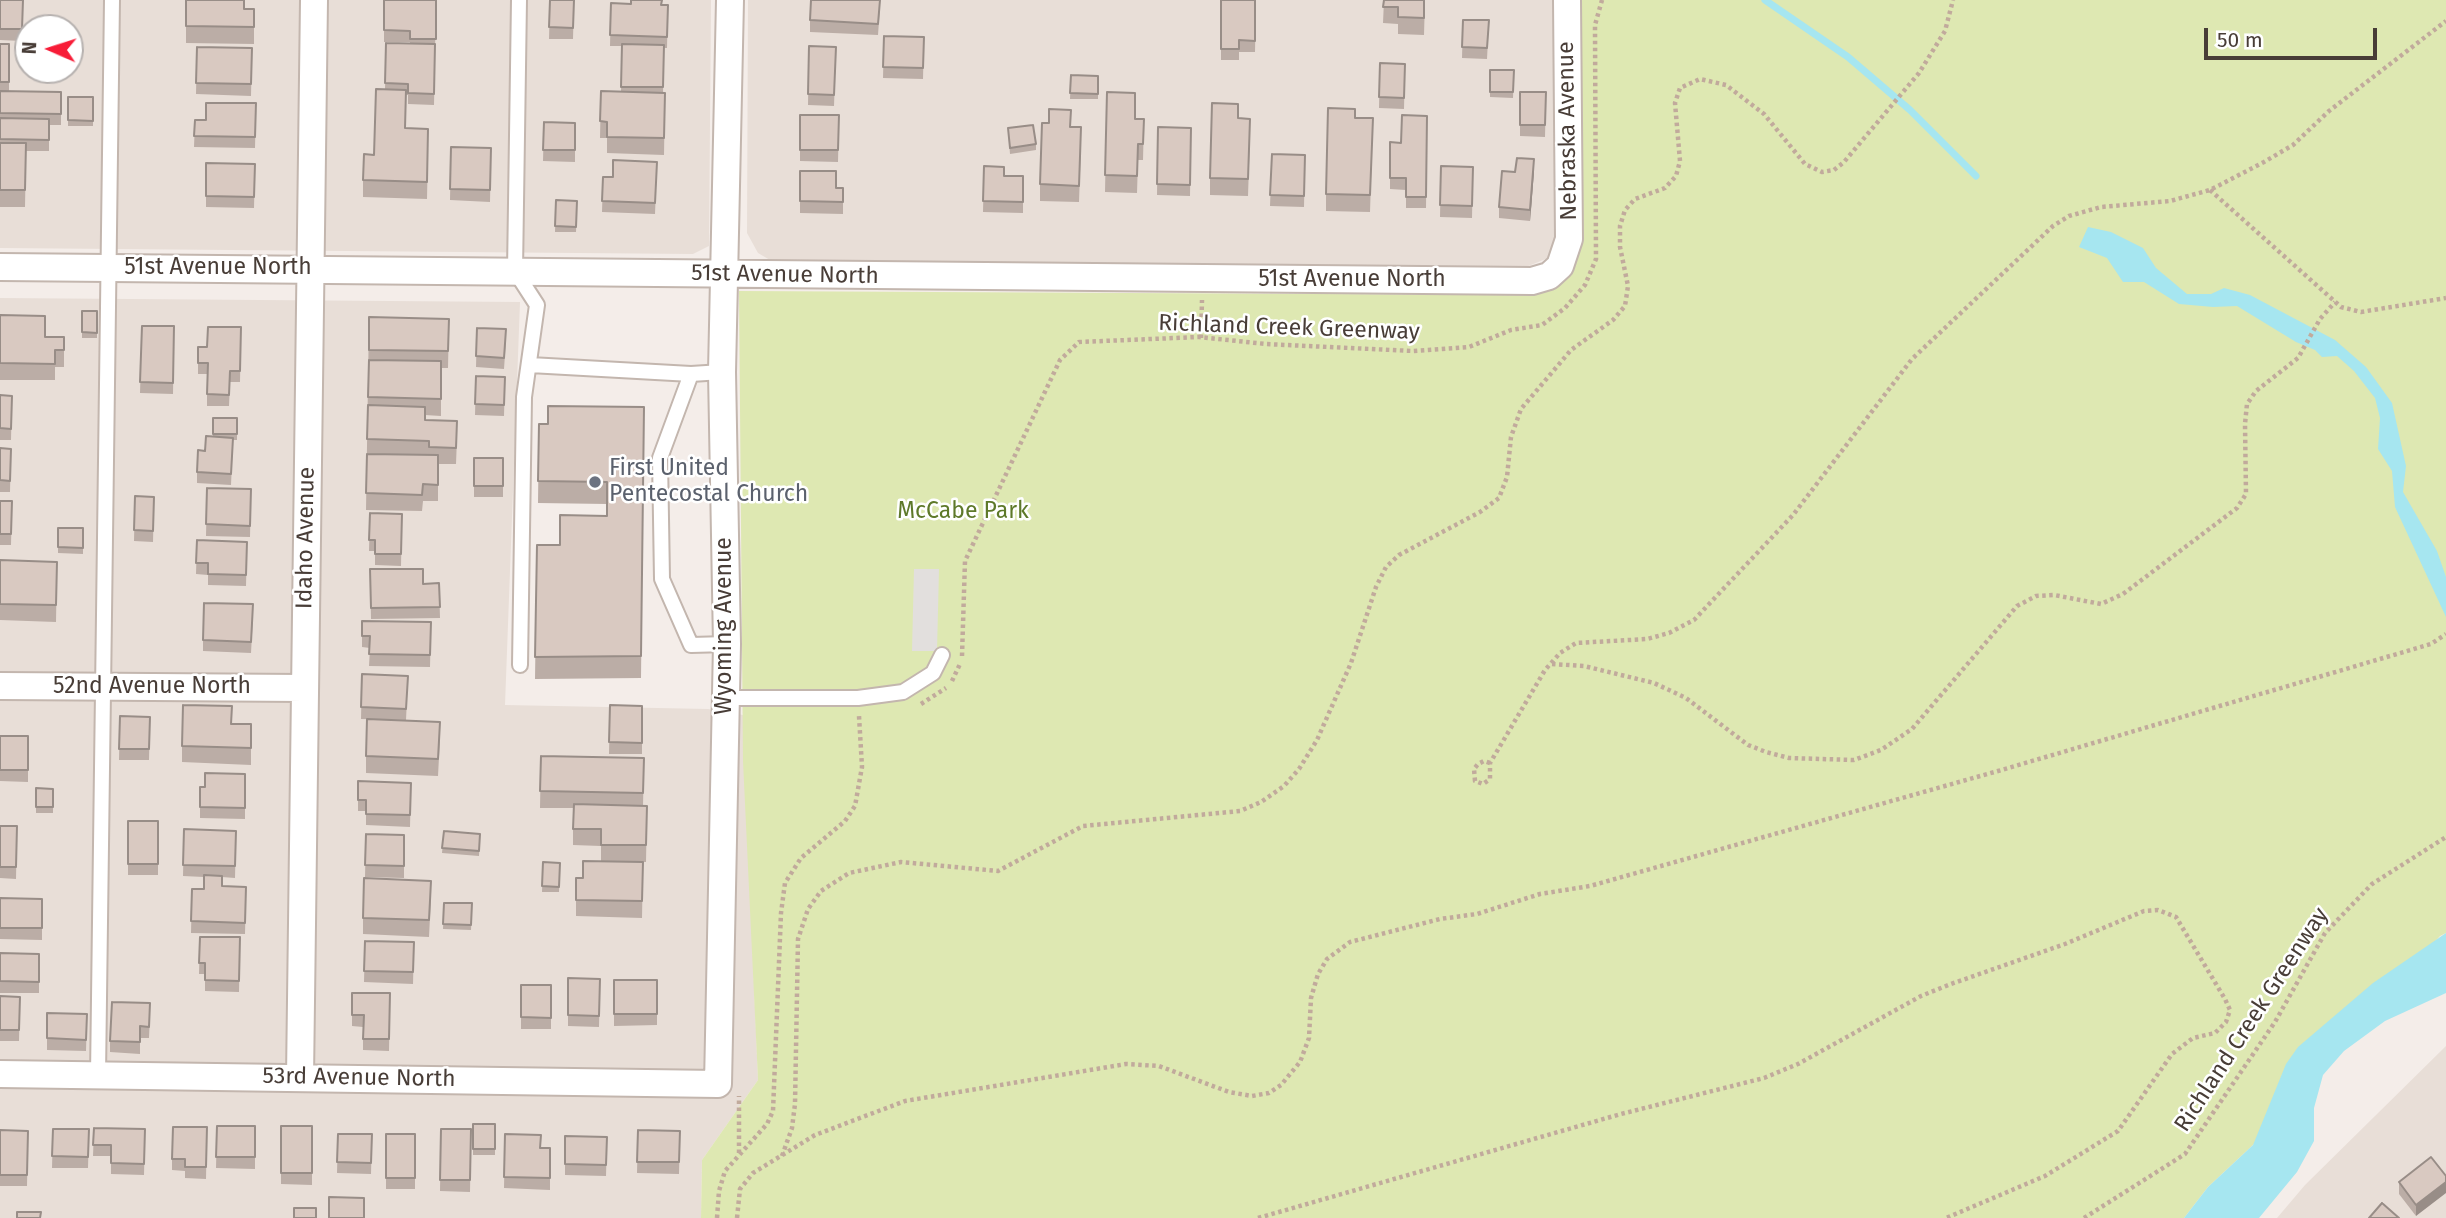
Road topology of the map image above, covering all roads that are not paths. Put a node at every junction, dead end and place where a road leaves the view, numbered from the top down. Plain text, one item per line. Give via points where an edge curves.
1 (112, 0) edge
2 (314, 0) edge
3 (519, 0) edge
4 (730, 0) edge
5 (1567, 0) edge
6 (1563, 261) joint
7 (0, 267) edge
8 (109, 268) junction
9 (309, 269) junction
10 (515, 271) junction
11 (726, 275) junction
12 (530, 365) junction
13 (722, 372) junction
14 (691, 374) junction
15 (727, 644) junction
16 (942, 655) dead end
17 (520, 665) dead end
18 (0, 686) edge
19 (103, 687) junction
20 (304, 688) junction
21 (726, 698) junction
22 (0, 1074) edge
23 (98, 1075) junction
24 (300, 1077) junction
25 (718, 1084) joint

1 - 8 lane
2 - 9 street, Idaho Avenue
3 - 10 lane
4 - 11 street, Wyoming Avenue
5 - 6 street, Nebraska Avenue via 1570,228
6 - 11 street, 51st Avenue North via 1549,276 1532,281
7 - 8 street, 51st Avenue North
8 - 9 street, 51st Avenue North
8 - 19 lane
9 - 10 street, 51st Avenue North
9 - 20 street, Idaho Avenue
10 - 11 street, 51st Avenue North
10 - 12 lane via 537,305
11 - 13 street, Wyoming Avenue
12 - 14 lane
12 - 17 lane via 524,397
13 - 14 lane
13 - 15 street, Wyoming Avenue
14 - 15 lane via 660,458 662,579 691,645
15 - 21 street, Wyoming Avenue
16 - 21 lane via 933,673 902,692 858,698
18 - 19 street, 52nd Avenue North
19 - 20 street, 52nd Avenue North
19 - 23 lane
20 - 24 street, Idaho Avenue
21 - 25 street, Wyoming Avenue
22 - 23 street, 53rd Avenue North
23 - 24 street, 53rd Avenue North
24 - 25 street, 53rd Avenue North

